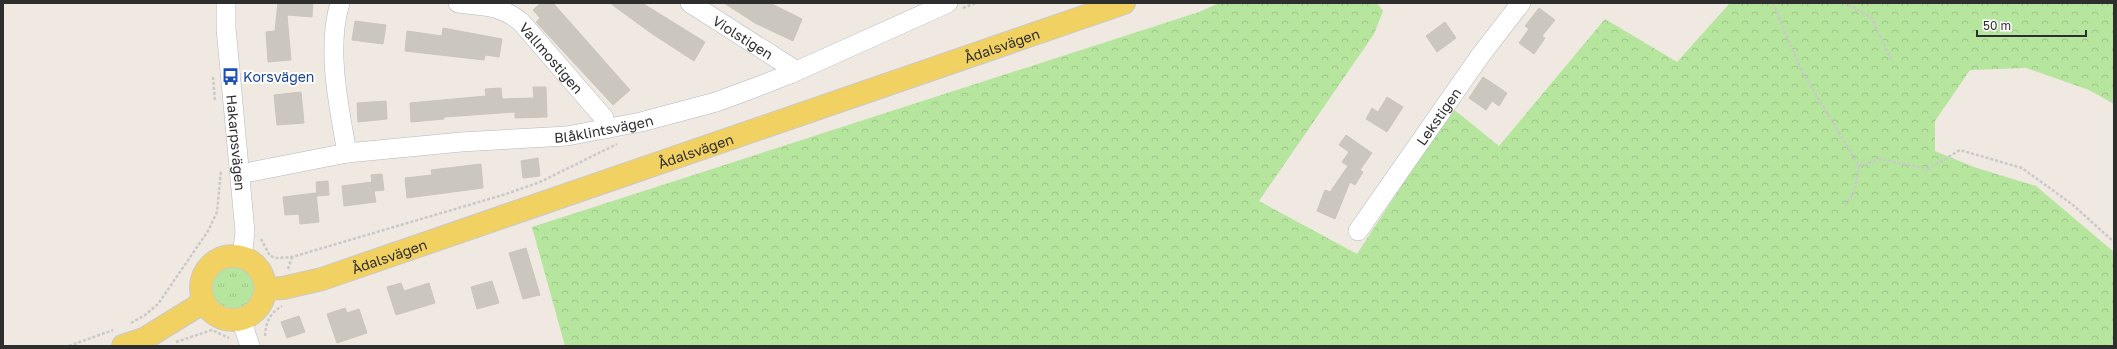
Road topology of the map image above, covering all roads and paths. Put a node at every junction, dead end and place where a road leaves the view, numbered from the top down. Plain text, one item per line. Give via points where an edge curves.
1 (226, 3) edge
2 (340, 3) edge
3 (458, 3) edge
4 (690, 3) edge
5 (948, 3) edge
6 (1124, 3) edge
7 (1521, 3) edge
8 (1773, 3) edge
9 (1844, 3) edge
10 (1892, 61) dead end
11 (790, 74) junction
12 (605, 129) junction
13 (347, 152) junction
14 (1859, 166) junction
15 (221, 168) dead end
16 (240, 174) junction
17 (1845, 205) dead end
18 (1358, 231) dead end
19 (2114, 242) edge
20 (242, 257) junction
21 (265, 288) junction
22 (204, 302) junction
23 (241, 319) junction
24 (126, 325) dead end
25 (121, 337) edge
26 (231, 340) dead end
27 (170, 344) dead end
28 (69, 346) edge
29 (250, 346) edge

1 - 16 street, Hakarpsvägen via 226,28
2 - 13 street via 334,71
3 - 12 street, Vallmostigen via 500,8 511,13 604,118
4 - 11 street, Violstigen via 792,68
5 - 11 street, Blåklintsvägen
6 - 21 main road, Ådalsvägen via 322,279 283,288
7 - 18 street, Lekstigen via 1480,56
8 - 14 path via 1800,70
9 - 10 path via 1871,17
11 - 12 street, Blåklintsvägen via 716,102
12 - 13 street, Blåklintsvägen via 567,136
13 - 16 street, Blåklintsvägen
14 - 17 path via 1854,194
14 - 19 path via 1880,159 1928,169 1960,150 2022,168 2073,205
15 - 24 path via 217,212 208,231 158,304 145,315
16 - 20 street, Hakarpsvägen via 244,232
20 - 21 main road via 259,269 264,278
20 - 22 main road via 224,257 209,267 201,284
21 - 23 main road via 264,299 259,308
22 - 23 main road via 219,318
22 - 25 main road via 144,338
23 - 29 street
25 - 28 path
26 - 27 path via 212,330

